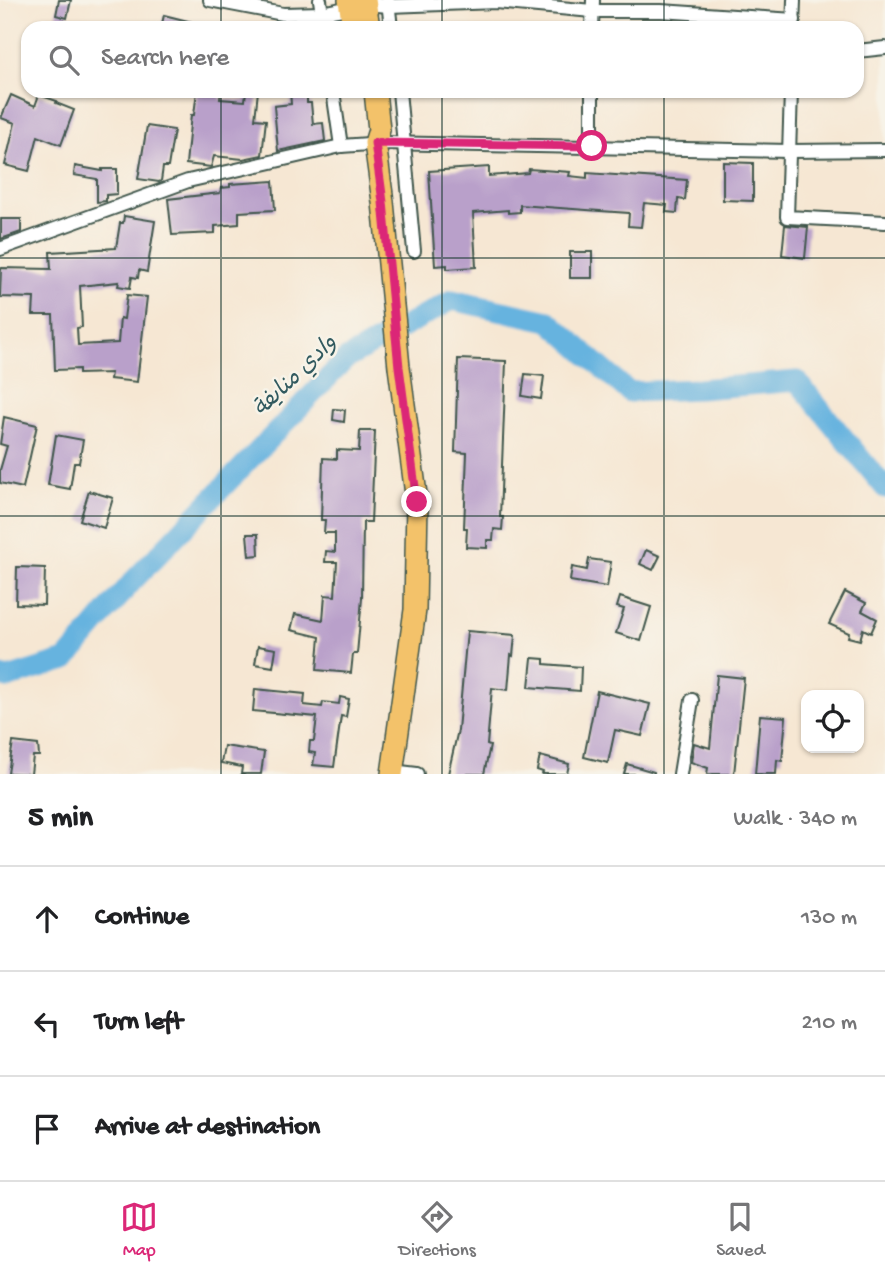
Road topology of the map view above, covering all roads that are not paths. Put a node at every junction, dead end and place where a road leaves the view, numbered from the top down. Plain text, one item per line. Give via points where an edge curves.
1 (210, 0) edge
2 (794, 0) edge
3 (496, 1) edge
4 (358, 2) edge
5 (388, 3) edge
6 (593, 5) edge
7 (663, 5) edge
8 (321, 7) edge
9 (354, 21) edge
10 (366, 21) edge
11 (390, 21) edge
12 (772, 21) edge
13 (793, 21) edge
14 (885, 48) edge
15 (864, 50) edge
16 (334, 98) edge
17 (362, 98) edge
18 (376, 98) edge
19 (400, 98) edge
20 (592, 98) edge
21 (791, 98) edge
22 (375, 143) junction
23 (405, 144) junction
24 (341, 146) junction
25 (592, 146) junction
26 (885, 150) edge
27 (789, 151) junction
28 (885, 222) edge
29 (0, 249) edge
30 (414, 251) dead end
31 (692, 701) dead end
32 (392, 773) edge
33 (417, 774) edge
34 (680, 774) edge

1 - 8 street via 283,14
2 - 13 street
3 - 5 street
3 - 6 street
4 - 5 street
4 - 8 street
4 - 9 main road
4 - 10 main road
5 - 11 street
6 - 7 street
7 - 12 street
14 - 15 street
16 - 24 street
17 - 22 main road via 366,131
18 - 22 main road via 379,130
19 - 23 street
20 - 25 street
21 - 27 street
22 - 23 street
22 - 24 street
22 - 32 main road via 417,502 418,561 410,653
23 - 25 street
23 - 30 street
24 - 29 street via 188,181
25 - 27 street
26 - 27 street
27 - 28 street via 787,217
31 - 34 street
32 - 33 street

